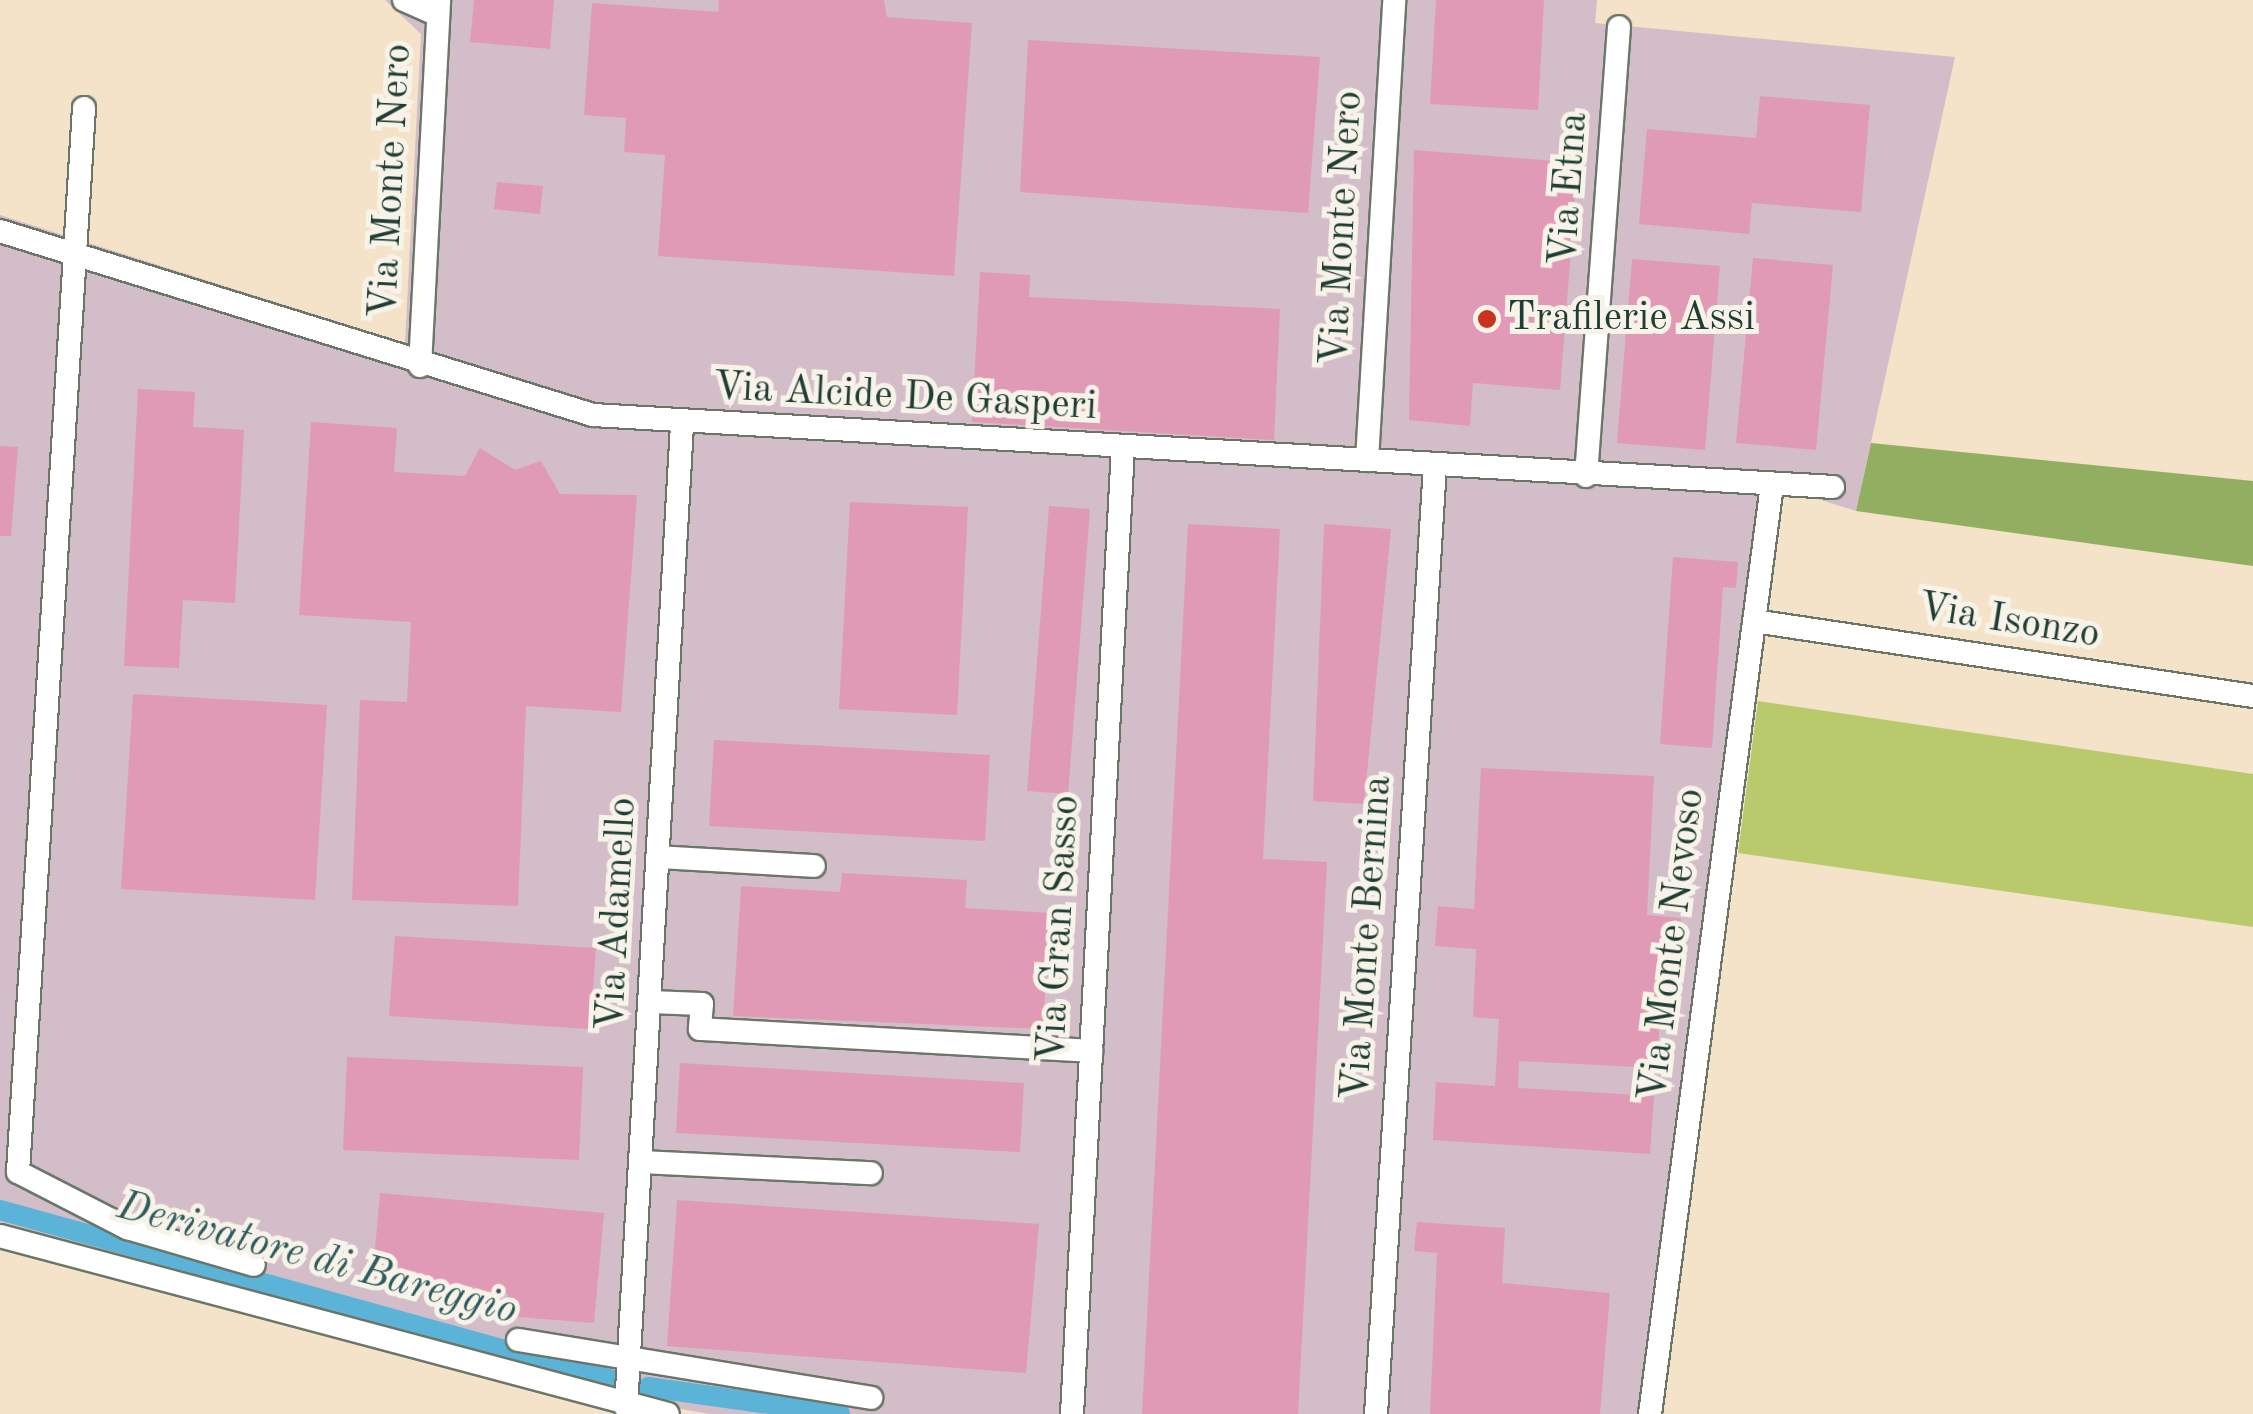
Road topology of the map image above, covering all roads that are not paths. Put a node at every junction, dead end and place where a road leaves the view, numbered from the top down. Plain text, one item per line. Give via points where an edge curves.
1 (404, 0) edge
2 (1394, 0) edge
3 (438, 8) edge
4 (1619, 27) dead end
5 (84, 108) dead end
6 (0, 230) edge
7 (70, 252) junction
8 (420, 366) junction
9 (682, 424) junction
10 (1123, 448) junction
11 (1367, 460) junction
12 (1435, 466) junction
13 (1586, 476) junction
14 (1772, 485) junction
15 (1833, 487) dead end
16 (1754, 621) junction
17 (2253, 696) edge
18 (658, 858) junction
19 (814, 866) dead end
20 (650, 1002) junction
21 (1091, 1051) junction
22 (642, 1162) junction
23 (870, 1173) dead end
24 (0, 1236) edge
25 (254, 1266) dead end
26 (518, 1340) dead end
27 (629, 1384) junction
28 (870, 1398) dead end
29 (668, 1414) edge
30 (1072, 1414) edge
31 (1376, 1414) edge
32 (1650, 1414) edge

1 - 3 street
2 - 11 street, Via Monte Nero
3 - 8 street, Via Monte Nero
4 - 13 street, Via Etna
5 - 7 street
6 - 7 street, Via Alcide De Gasperi
7 - 8 street, Via Alcide De Gasperi
7 - 25 street via 18,1172 127,1228
8 - 9 street, Via Alcide De Gasperi via 592,415
9 - 10 street, Via Alcide De Gasperi
9 - 18 street, Via Adamello
10 - 11 street, Via Alcide De Gasperi
10 - 21 street, Via Gran Sasso
11 - 12 street, Via Alcide De Gasperi
12 - 13 street, Via Alcide De Gasperi
12 - 31 street, Via Monte Bernina
13 - 14 street, Via Alcide De Gasperi
14 - 15 street, Via Alcide De Gasperi
14 - 16 street, Via Monte Nevoso
16 - 17 street, Via Isonzo
16 - 32 street, Via Monte Nevoso
18 - 19 street
18 - 20 street, Via Adamello
20 - 21 street via 702,1004 700,1029
20 - 22 street, Via Adamello
21 - 30 street, Via Gran Sasso
22 - 23 street
22 - 27 street, Via Adamello
24 - 27 street
26 - 27 street
27 - 28 street
27 - 29 street

